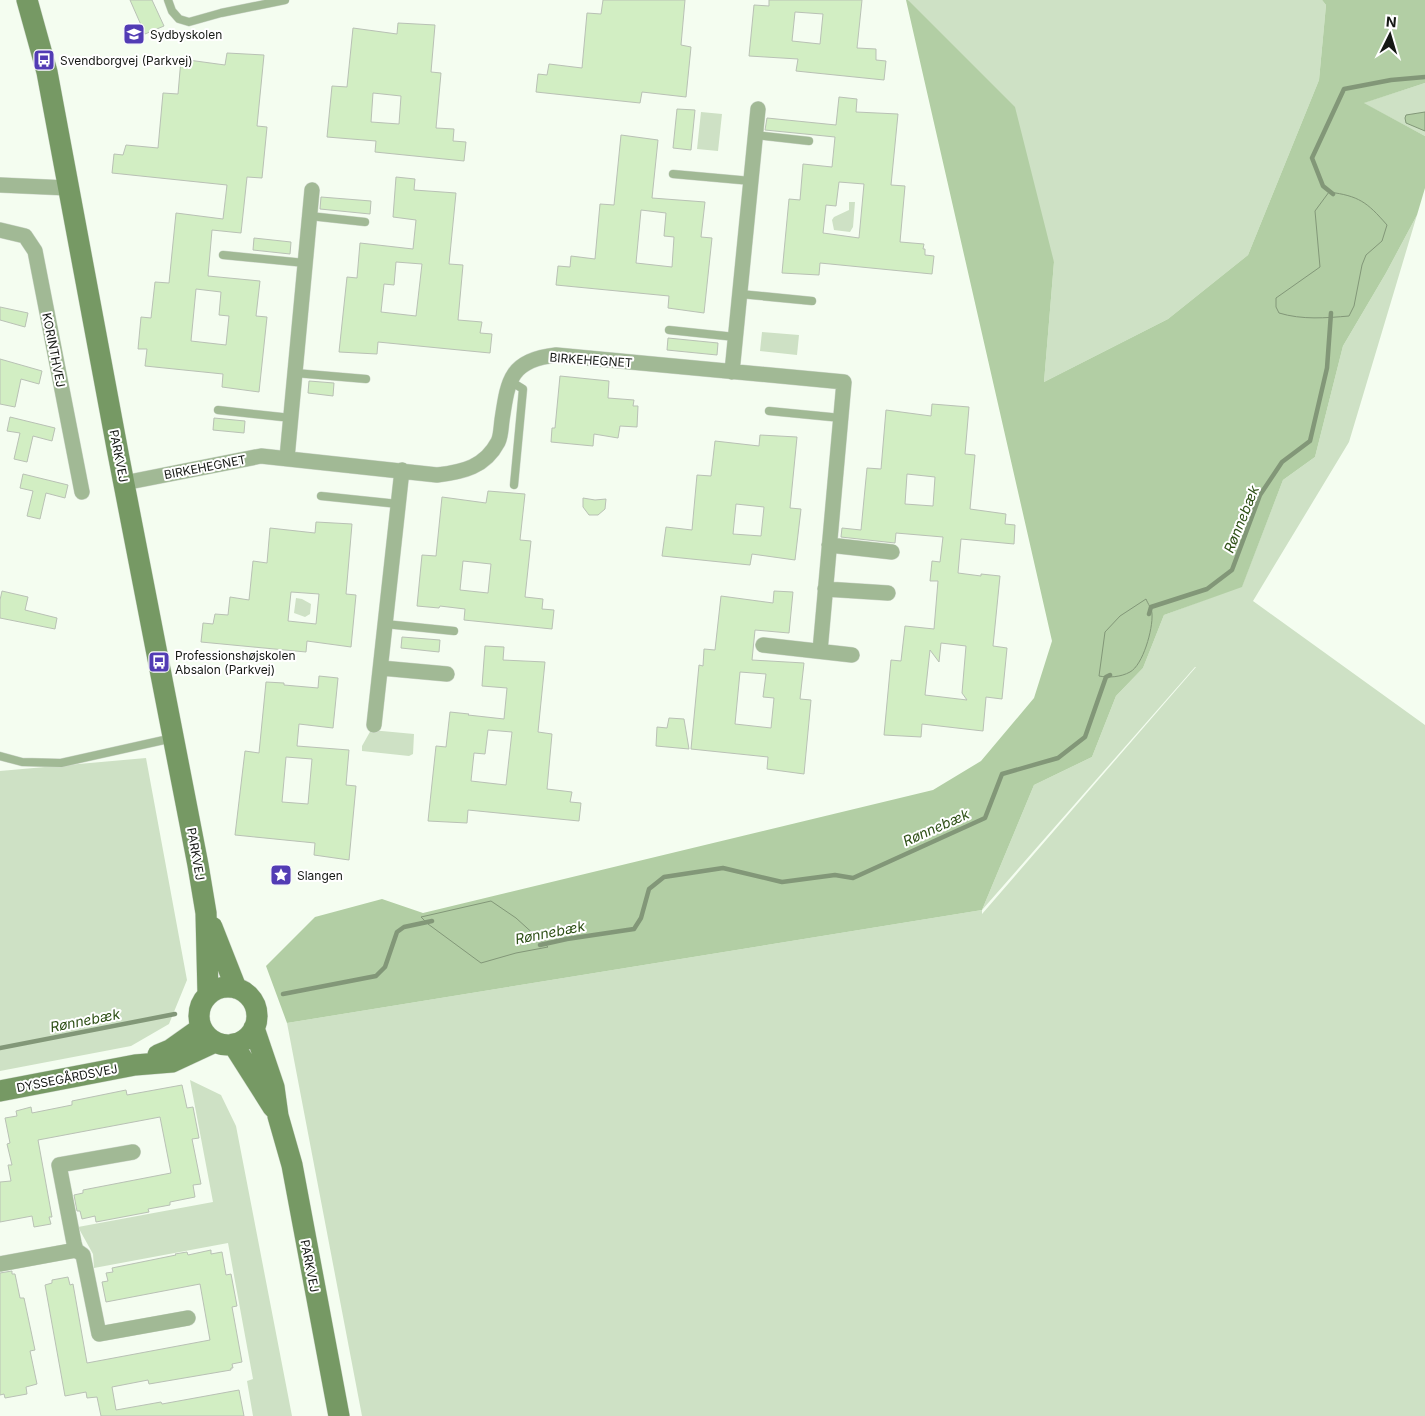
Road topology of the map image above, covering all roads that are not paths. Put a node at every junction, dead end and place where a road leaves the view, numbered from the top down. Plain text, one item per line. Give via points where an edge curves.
1 (168, 0) edge
2 (285, 0) edge
3 (31, 1) edge
4 (758, 109) dead end
5 (755, 135) junction
6 (808, 141) dead end
7 (673, 174) dead end
8 (751, 181) junction
9 (0, 185) edge
10 (68, 188) junction
11 (312, 190) dead end
12 (310, 216) junction
13 (365, 222) dead end
14 (0, 230) edge
15 (223, 255) dead end
16 (306, 263) junction
17 (740, 294) junction
18 (812, 301) dead end
19 (670, 330) dead end
20 (735, 337) junction
21 (732, 372) junction
22 (295, 373) junction
23 (366, 379) dead end
24 (510, 380) junction
25 (218, 410) dead end
26 (768, 412) dead end
27 (290, 418) junction
28 (841, 418) junction
29 (499, 441) junction
30 (518, 443) junction
31 (287, 458) junction
32 (402, 470) junction
33 (124, 483) junction
34 (514, 485) dead end
35 (82, 492) dead end
36 (321, 496) dead end
37 (398, 504) junction
38 (829, 545) junction
39 (892, 552) dead end
40 (825, 589) junction
41 (888, 593) dead end
42 (386, 624) junction
43 (454, 631) dead end
44 (763, 645) dead end
45 (820, 651) junction
46 (852, 655) dead end
47 (381, 668) junction
48 (447, 674) dead end
49 (374, 725) dead end
50 (175, 738) junction
51 (0, 756) edge
52 (206, 913) junction
53 (236, 988) junction
54 (208, 994) junction
55 (254, 1028) junction
56 (216, 1038) junction
57 (0, 1091) edge
58 (278, 1116) junction
59 (133, 1152) dead end
60 (76, 1250) junction
61 (0, 1264) edge
62 (188, 1318) dead end
63 (339, 1416) edge

1 - 2 lane via 179,19 189,22
3 - 10 street, PARKVEJ
4 - 5 street
5 - 6 lane
5 - 8 street
7 - 8 lane
8 - 17 street
9 - 10 street
10 - 33 street, PARKVEJ
11 - 12 street
12 - 13 lane
12 - 16 street
14 - 35 street, KORINTHVEJ via 25,236 35,251
15 - 16 lane
16 - 22 street
17 - 18 lane
17 - 20 street
19 - 20 lane
20 - 21 street
21 - 24 street, BIRKEHEGNET via 556,355 525,363
21 - 28 street, BIRKEHEGNET via 844,382
22 - 23 lane
22 - 27 street
24 - 29 street
24 - 30 lane via 523,389
25 - 27 lane
26 - 28 lane
27 - 31 street
28 - 38 street, BIRKEHEGNET
29 - 30 lane
29 - 32 street, BIRKEHEGNET via 476,466 460,472 437,475
30 - 34 lane
31 - 32 street, BIRKEHEGNET
31 - 33 street, BIRKEHEGNET via 261,456
32 - 37 street
33 - 50 street, PARKVEJ
36 - 37 lane
37 - 42 street
38 - 39 street
38 - 40 street, BIRKEHEGNET
40 - 41 street
40 - 45 street, BIRKEHEGNET
42 - 43 lane
42 - 47 street
44 - 45 street
45 - 46 street
47 - 48 street
47 - 49 street
50 - 51 lane via 61,763 22,762
50 - 52 street, PARKVEJ
52 - 53 street, PARKVEJ
52 - 54 street, PARKVEJ
53 - 54 street via 221,988
53 - 55 street via 248,995 255,1007
54 - 56 street via 200,1006 199,1021
55 - 56 street via 245,1039
55 - 58 street, PARKVEJ via 274,1087
56 - 57 street, DYSSEGÅRDSVEJ via 170,1050 135,1065
56 - 58 street, PARKVEJ
58 - 63 street, PARKVEJ via 292,1165
59 - 60 street via 59,1165
60 - 61 street
60 - 62 street via 83,1255 100,1334

